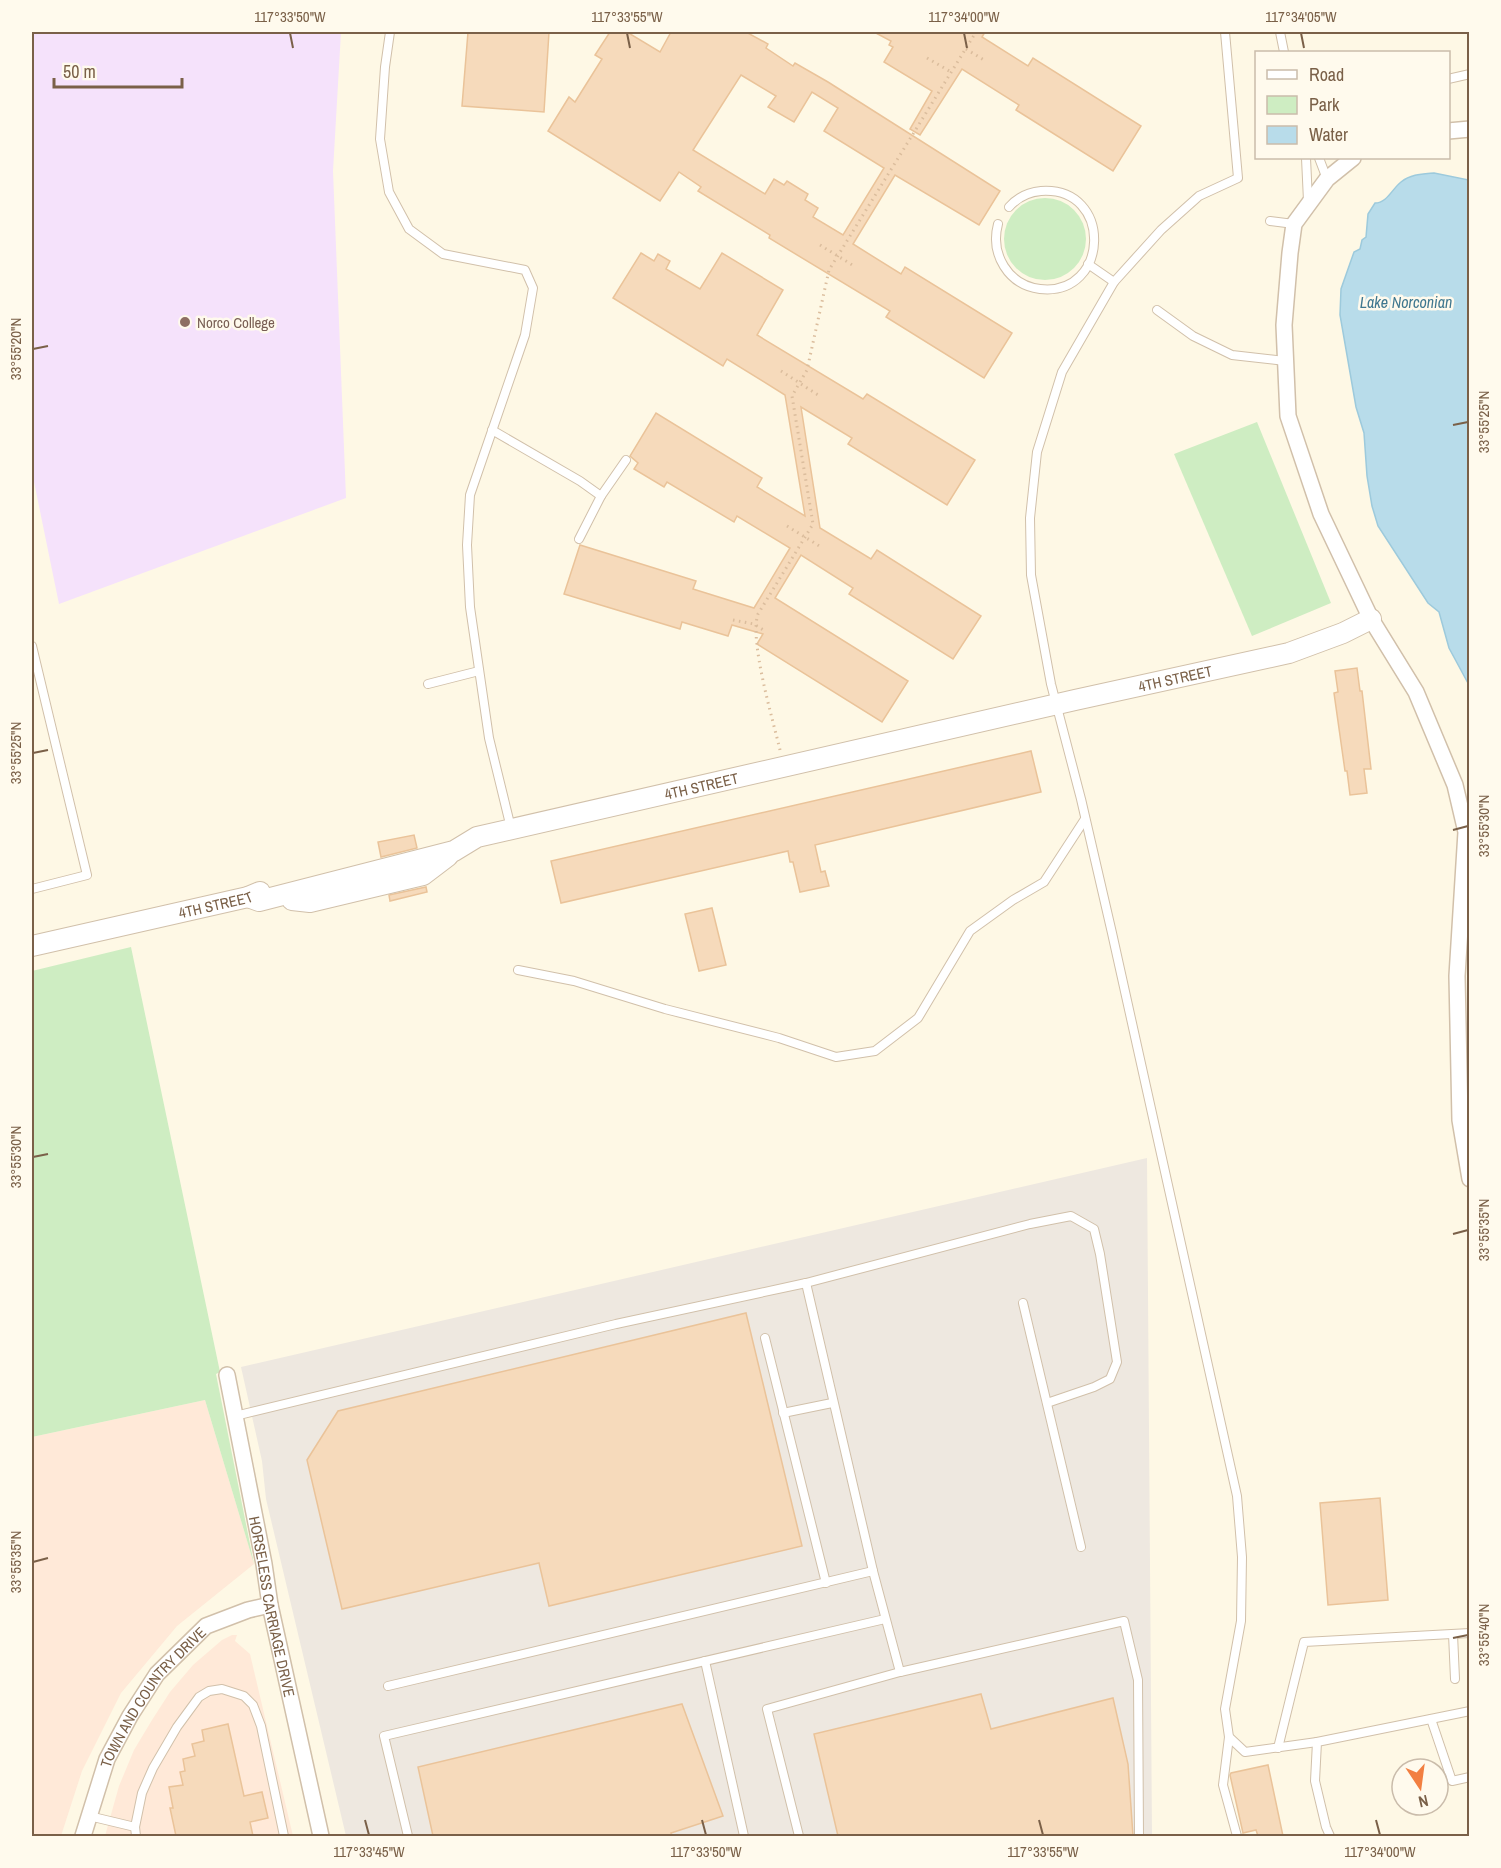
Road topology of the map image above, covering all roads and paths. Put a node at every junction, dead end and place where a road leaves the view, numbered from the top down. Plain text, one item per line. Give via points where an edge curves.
1 (390, 32) edge
2 (976, 32) edge
3 (1225, 32) edge
4 (1280, 32) edge
5 (966, 49) junction
6 (1284, 51) edge
7 (927, 58) dead end
8 (984, 60) dead end
9 (951, 72) junction
10 (1470, 74) edge
11 (1450, 79) edge
12 (1470, 129) edge
13 (1450, 131) edge
14 (1306, 159) edge
15 (1319, 159) edge
16 (1352, 159) edge
17 (1327, 179) junction
18 (1308, 205) junction
19 (1009, 207) dead end
20 (1270, 221) dead end
21 (998, 224) dead end
22 (1294, 224) junction
23 (820, 245) dead end
24 (838, 256) junction
25 (1088, 264) junction
26 (854, 266) dead end
27 (1114, 282) junction
28 (1157, 309) dead end
29 (1286, 361) junction
30 (781, 371) dead end
31 (799, 382) junction
32 (818, 395) dead end
33 (492, 430) junction
34 (626, 460) dead end
35 (601, 496) junction
36 (787, 526) dead end
37 (805, 537) junction
38 (579, 539) dead end
39 (821, 547) dead end
40 (733, 620) dead end
41 (1371, 620) junction
42 (754, 624) junction
43 (765, 631) dead end
44 (32, 646) edge
45 (479, 671) junction
46 (428, 684) dead end
47 (1056, 704) junction
48 (784, 767) junction
49 (1085, 819) junction
50 (512, 829) junction
51 (477, 837) junction
52 (32, 889) edge
53 (254, 899) junction
54 (32, 946) edge
55 (518, 970) dead end
56 (1470, 1179) edge
57 (806, 1283) junction
58 (1023, 1303) dead end
59 (765, 1338) dead end
60 (227, 1375) dead end
61 (1047, 1402) junction
62 (832, 1403) junction
63 (783, 1413) junction
64 (235, 1416) junction
65 (1081, 1547) dead end
66 (873, 1571) junction
67 (826, 1583) junction
68 (270, 1605) junction
69 (885, 1619) junction
70 (1470, 1633) edge
71 (1453, 1634) junction
72 (705, 1661) junction
73 (900, 1672) junction
74 (1455, 1679) dead end
75 (388, 1686) dead end
76 (1470, 1711) edge
77 (1431, 1719) junction
78 (1229, 1737) junction
79 (1317, 1742) junction
80 (1278, 1748) junction
81 (1470, 1778) edge
82 (89, 1816) junction
83 (135, 1827) junction
84 (83, 1836) edge
85 (136, 1836) edge
86 (284, 1836) edge
87 (321, 1836) edge
88 (408, 1836) edge
89 (744, 1836) edge
90 (799, 1836) edge
91 (1139, 1836) edge
92 (1237, 1836) edge
93 (1330, 1836) edge

1 - 33 lane via 380,139 389,192 409,229 443,254 525,270 533,288 525,335
2 - 5 path
3 - 27 lane via 1238,178 1198,196
4 - 6 lane
5 - 8 path
5 - 9 path
7 - 9 path
9 - 24 path
10 - 11 lane
12 - 13 street
14 - 18 lane
15 - 17 lane
16 - 17 street
17 - 18 street
18 - 22 street
19 - 25 lane via 1036,191 1057,192 1076,201 1092,223 1094,244
20 - 22 lane
21 - 25 lane via 998,254 1003,266 1021,283 1034,288 1059,287 1071,283
22 - 29 street via 1284,325
23 - 24 path
24 - 26 path
24 - 31 path via 829,270 807,370
25 - 27 lane
27 - 47 lane via 1062,372 1037,453 1030,518 1032,575
28 - 29 lane via 1193,336 1232,355
29 - 41 street via 1288,416 1321,514
30 - 31 path
31 - 32 path
31 - 37 path via 792,396 813,524
33 - 35 lane
33 - 45 lane via 470,495 467,545
34 - 35 lane
35 - 38 lane
36 - 37 path
37 - 39 path
37 - 42 path
40 - 42 path
41 - 47 street, 4TH STREET via 1289,653
41 - 56 street via 1416,692 1455,785 1466,832 1457,976 1460,1120
42 - 43 path
42 - 48 path
44 - 52 lane via 87,875
45 - 46 lane
45 - 50 lane via 489,738
47 - 48 street, 4TH STREET
47 - 49 lane
48 - 50 street, 4TH STREET
49 - 55 lane via 1044,882 970,931 918,1018 875,1051 836,1057 574,981
49 - 78 lane via 1237,1496 1242,1557 1241,1621 1225,1709
50 - 51 street, 4TH STREET
51 - 53 street via 303,877
51 - 53 street, 4TH STREET via 423,875 310,902
53 - 54 street, 4TH STREET
57 - 61 lane via 1071,1216 1094,1229 1118,1362 1110,1378
57 - 62 lane
57 - 64 lane via 616,1324
58 - 61 lane
59 - 63 lane
60 - 64 street, HORSELESS CARRIAGE DRIVE
61 - 65 lane
62 - 63 lane
62 - 66 lane
63 - 67 lane
64 - 68 street, HORSELESS CARRIAGE DRIVE
66 - 67 lane
66 - 69 lane
67 - 75 lane
68 - 82 street, TOWN AND COUNTRY DRIVE via 207,1626 157,1674 107,1759
68 - 87 street, HORSELESS CARRIAGE DRIVE
69 - 72 lane
69 - 73 lane
70 - 71 lane
71 - 74 lane
71 - 80 lane via 1304,1642
72 - 88 lane via 384,1736
72 - 89 lane
73 - 90 lane via 767,1709
73 - 91 lane via 1124,1621 1138,1680
76 - 77 lane
77 - 79 lane
77 - 81 lane via 1452,1781
78 - 80 lane via 1245,1752
78 - 92 lane via 1223,1785
79 - 80 lane
79 - 93 lane via 1315,1781
82 - 83 lane
82 - 84 street, TOWN AND COUNTRY DRIVE
83 - 85 lane
83 - 86 lane via 142,1793 177,1727 199,1697 222,1689 244,1695 253,1706 261,1726

